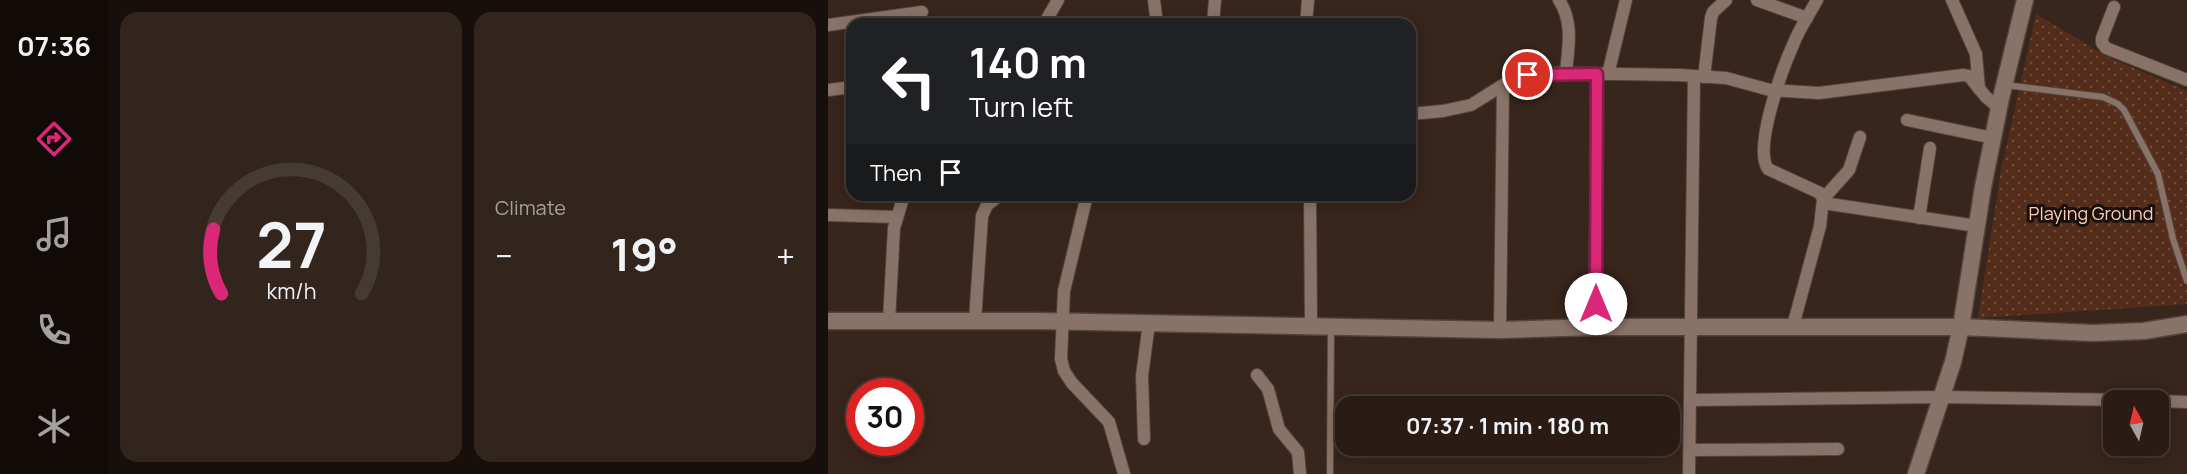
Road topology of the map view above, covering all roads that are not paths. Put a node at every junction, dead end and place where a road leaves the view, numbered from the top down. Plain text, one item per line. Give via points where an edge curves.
1 (1058, 0) edge
2 (1154, 0) edge
3 (1215, 0) edge
4 (1308, 0) edge
5 (1559, 0) edge
6 (1626, 0) edge
7 (1726, 0) edge
8 (1757, 0) edge
9 (1817, 0) edge
10 (1952, 0) edge
11 (2025, 0) edge
12 (2114, 7) dead end
13 (922, 12) dead end
14 (879, 18) edge
15 (1048, 18) edge
16 (1156, 18) edge
17 (1214, 18) edge
18 (1306, 18) edge
19 (1807, 18) junction
20 (846, 23) edge
21 (828, 25) edge
22 (1566, 73) junction
23 (1602, 74) junction
24 (1699, 77) junction
25 (2187, 80) edge
26 (1503, 85) junction
27 (2004, 85) junction
28 (846, 88) edge
29 (828, 90) edge
30 (1979, 90) junction
31 (1776, 91) junction
32 (1999, 108) junction
33 (1416, 113) edge
34 (1907, 120) dead end
35 (1860, 137) dead end
36 (1993, 138) junction
37 (1930, 148) dead end
38 (902, 201) edge
39 (992, 201) edge
40 (1086, 201) edge
41 (1310, 201) edge
42 (1823, 201) junction
43 (828, 215) edge
44 (897, 217) junction
45 (1918, 218) junction
46 (1977, 226) junction
47 (2187, 281) edge
48 (828, 321) edge
49 (889, 321) junction
50 (975, 321) junction
51 (1063, 321) junction
52 (1149, 323) junction
53 (2187, 324) edge
54 (1311, 326) junction
55 (1793, 326) junction
56 (1331, 327) junction
57 (1595, 327) junction
58 (1692, 327) junction
59 (1961, 327) junction
60 (1500, 330) junction
61 (1257, 375) dead end
62 (1942, 397) junction
63 (1691, 400) junction
64 (2103, 400) edge
65 (2169, 401) edge
66 (2187, 402) edge
67 (1144, 439) dead end
68 (1838, 449) dead end
69 (1690, 450) junction
70 (1124, 474) edge
71 (1300, 474) edge
72 (1330, 474) edge
73 (1689, 474) edge
74 (1916, 474) edge

1 - 15 street
2 - 16 street
3 - 17 street
4 - 18 street
5 - 22 street via 1569,26
6 - 23 street
7 - 24 street via 1713,12
8 - 19 street
9 - 19 street
10 - 30 street via 1973,43
11 - 27 street
12 - 25 street via 2102,38 2106,48
13 - 14 street
19 - 31 street
20 - 21 street
22 - 23 street
22 - 26 street via 1528,75
23 - 24 street
23 - 57 street
24 - 31 street via 1726,78
24 - 58 street
26 - 33 street via 1471,105
26 - 60 street
27 - 32 street
27 - 47 lane via 2103,97 2124,110 2158,174
28 - 29 street
30 - 31 street via 1969,76 1963,75 1819,93
30 - 32 street
31 - 42 street via 1767,118 1765,165 1773,173 1820,193
32 - 36 street
34 - 36 street
35 - 42 street via 1849,170
36 - 46 street
37 - 45 street
38 - 44 street
39 - 50 street via 982,216
40 - 51 street via 1065,284
41 - 54 street
42 - 45 street
42 - 55 street
43 - 44 street
44 - 49 street
45 - 46 street
46 - 59 street
48 - 49 street
49 - 50 street
50 - 51 street
51 - 52 street
51 - 70 street via 1064,371 1109,422
52 - 54 street
52 - 67 street via 1142,376
53 - 59 street via 2093,333
54 - 56 street
55 - 58 street
55 - 59 street
56 - 60 street
56 - 72 lane
57 - 58 street
57 - 60 street
58 - 63 street
59 - 62 street
61 - 71 street via 1268,390 1279,429 1298,452
62 - 63 street
62 - 64 street
62 - 74 street
63 - 69 street
65 - 66 street
68 - 69 street
69 - 73 street

